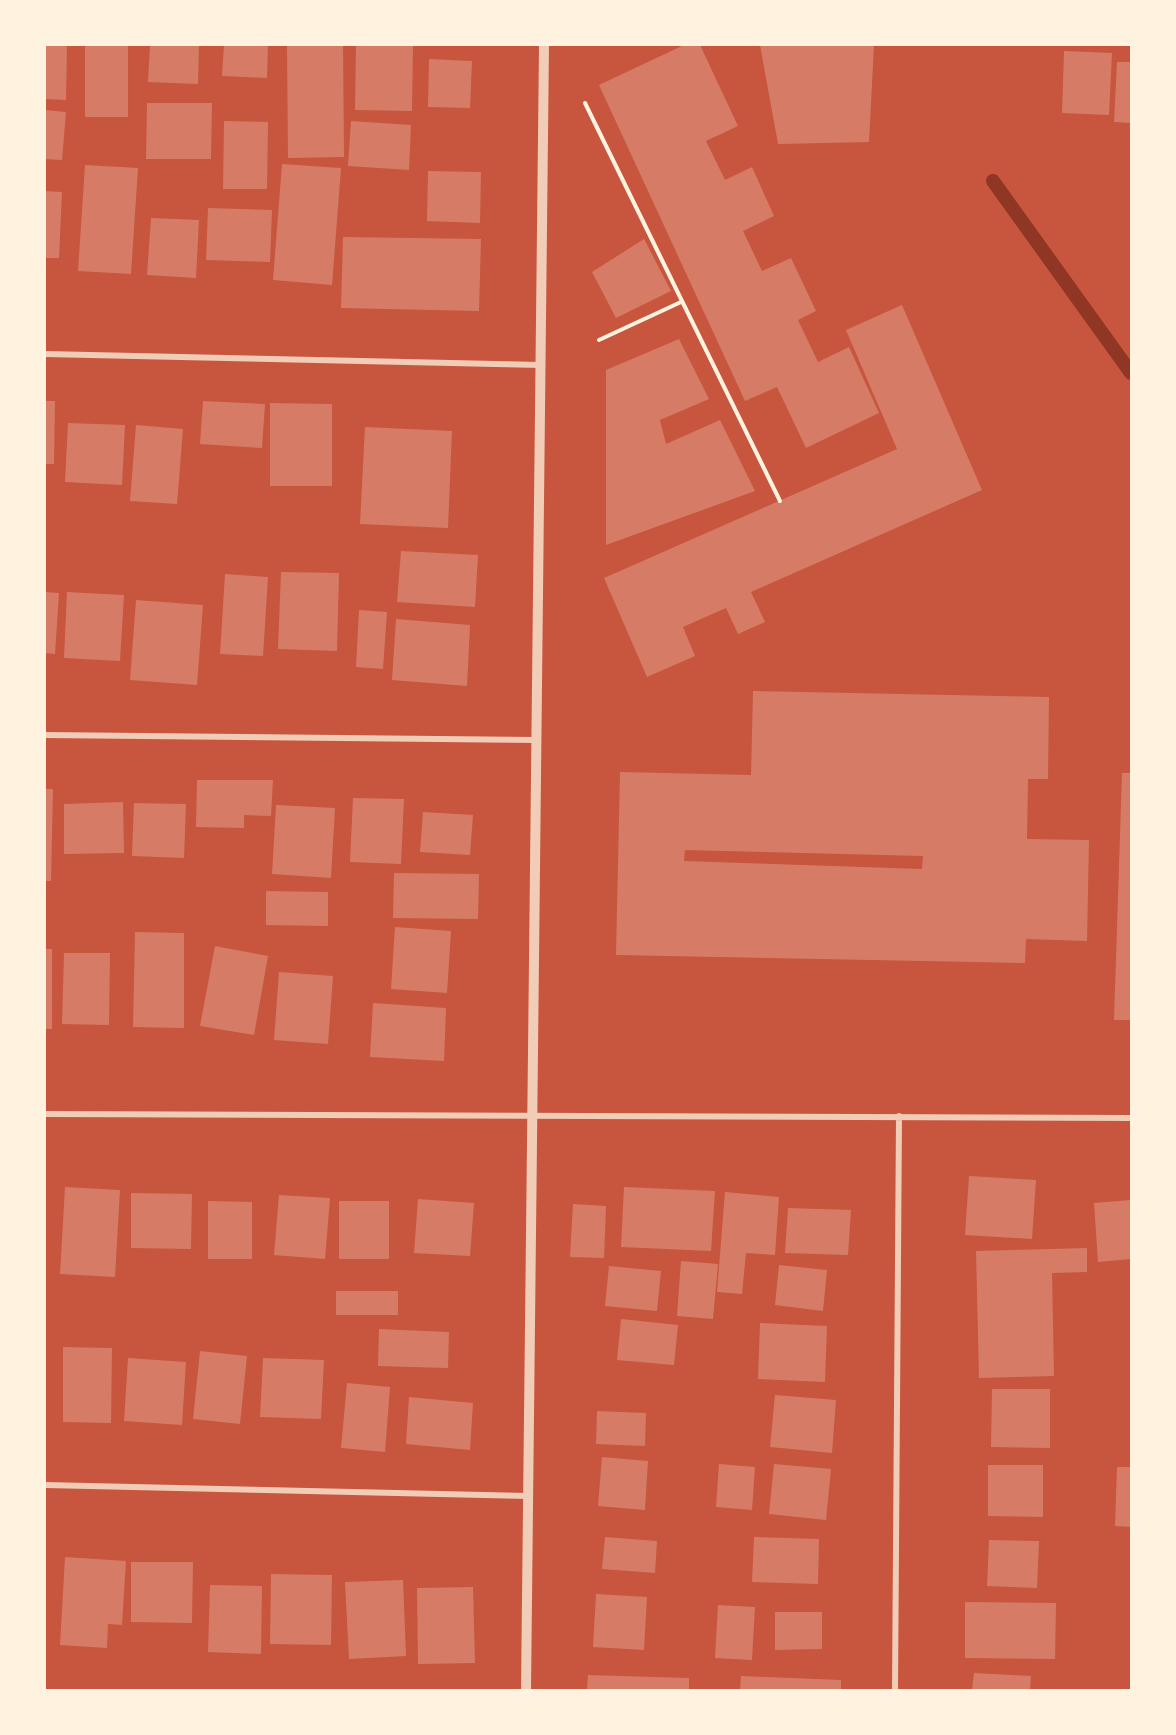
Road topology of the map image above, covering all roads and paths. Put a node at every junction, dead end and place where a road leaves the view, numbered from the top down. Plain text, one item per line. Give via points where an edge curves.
1 (544, 45) edge
2 (585, 103) dead end
3 (681, 302) junction
4 (599, 340) dead end
5 (45, 354) edge
6 (541, 364) junction
7 (780, 501) dead end
8 (45, 735) edge
9 (536, 740) junction
10 (45, 1114) edge
11 (532, 1115) junction
12 (899, 1116) junction
13 (1131, 1118) edge
14 (45, 1485) edge
15 (528, 1496) junction
16 (526, 1690) edge
17 (895, 1690) edge

1 - 6 street
2 - 3 path
3 - 4 path
3 - 7 path
5 - 6 street
6 - 9 street
8 - 9 street
9 - 11 street
10 - 11 street
11 - 12 street
11 - 15 street
12 - 13 street
12 - 17 street
14 - 15 street
15 - 16 street

